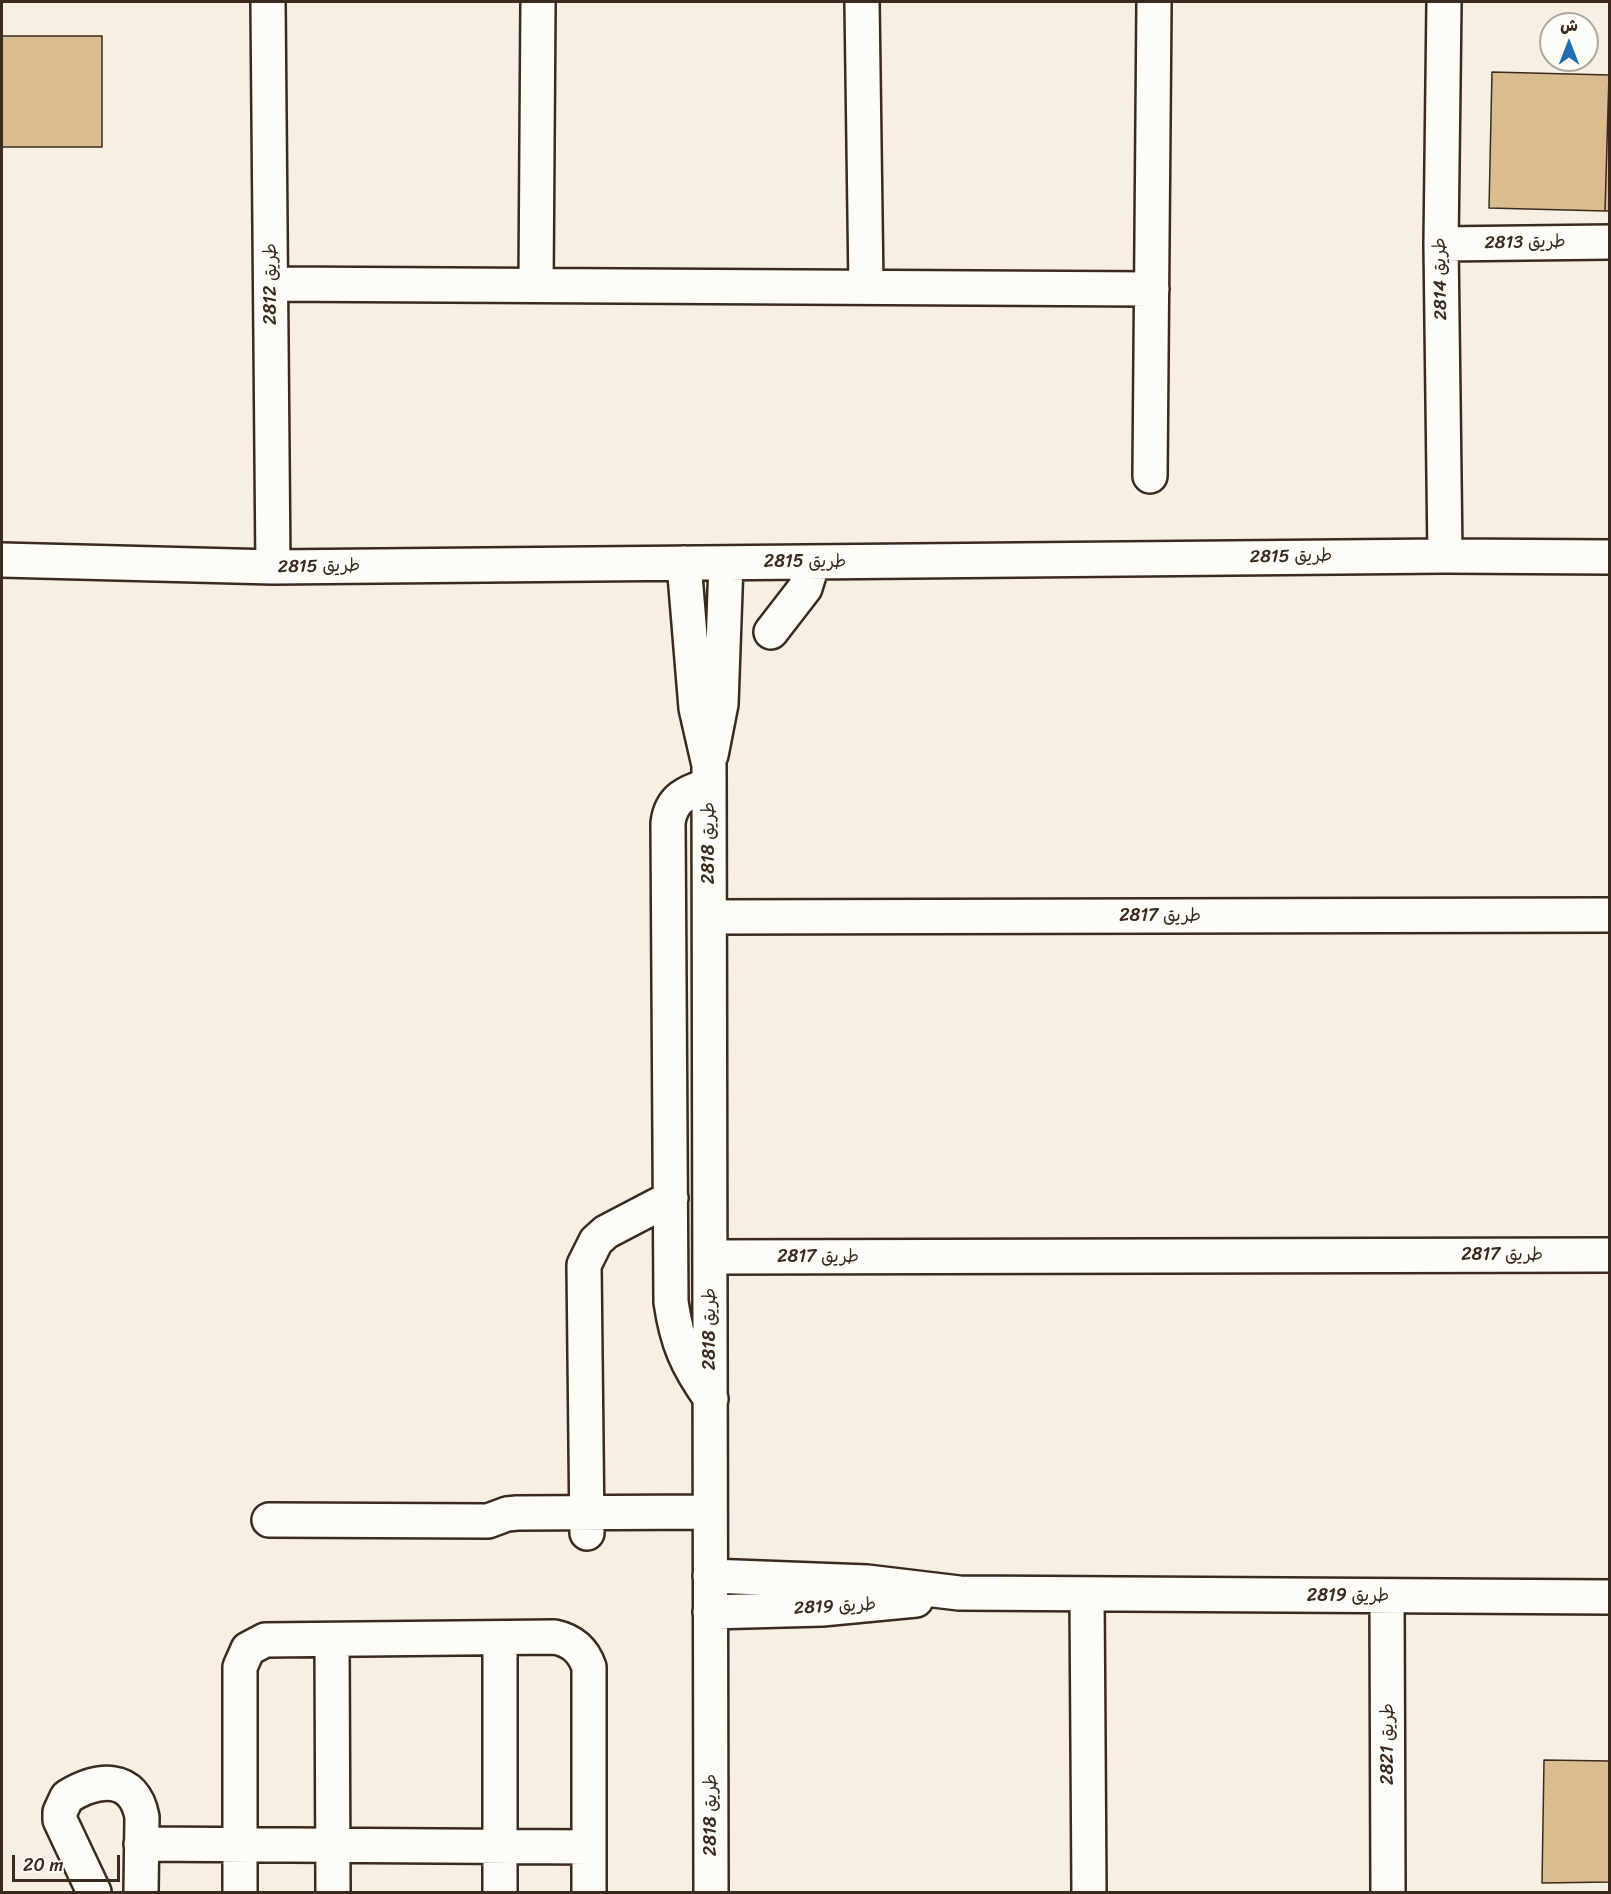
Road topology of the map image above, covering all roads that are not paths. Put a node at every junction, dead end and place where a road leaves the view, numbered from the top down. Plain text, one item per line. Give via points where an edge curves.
1 (268, 2) edge
2 (538, 2) edge
3 (862, 2) edge
4 (1154, 2) edge
5 (1444, 2) edge
6 (1610, 242) edge
7 (1441, 244) junction
8 (271, 284) junction
9 (536, 285) junction
10 (866, 287) junction
11 (1152, 289) junction
12 (1150, 476) dead end
13 (1445, 556) junction
14 (1610, 557) edge
15 (2, 560) edge
16 (813, 562) junction
17 (684, 563) junction
18 (726, 563) junction
19 (273, 567) junction
20 (771, 632) dead end
21 (708, 775) junction
22 (1610, 915) edge
23 (710, 916) junction
24 (671, 1198) junction
25 (1610, 1255) edge
26 (710, 1257) junction
27 (711, 1399) junction
28 (269, 1520) dead end
29 (587, 1523) junction
30 (710, 1523) junction
31 (710, 1576) junction
32 (959, 1593) junction
33 (1088, 1594) junction
34 (1387, 1596) junction
35 (1610, 1598) edge
36 (710, 1612) junction
37 (500, 1638) junction
38 (332, 1640) junction
39 (141, 1844) junction
40 (240, 1845) junction
41 (333, 1846) junction
42 (500, 1847) junction
43 (589, 1847) junction
44 (94, 1893) edge
45 (141, 1893) edge
46 (240, 1893) edge
47 (333, 1893) edge
48 (500, 1893) edge
49 (589, 1893) edge
50 (711, 1893) edge
51 (1089, 1893) edge
52 (1388, 1893) edge

1 - 8 street, طريق 2812
2 - 9 street
3 - 10 street
4 - 11 street
5 - 7 street, طريق 2814
6 - 7 street, طريق 2813
7 - 13 street, طريق 2814
8 - 9 street
8 - 19 street, طريق 2812
9 - 10 street
10 - 11 street
11 - 12 street
13 - 14 street, طريق 2815
13 - 16 street, طريق 2815
15 - 19 street, طريق 2815
16 - 18 street, طريق 2815
16 - 20 street via 805,588
17 - 18 street, طريق 2815
17 - 19 street, طريق 2815
17 - 21 street, طريق 2818 via 696,708
18 - 21 street, طريق 2818 via 721,704
21 - 23 street, طريق 2818
21 - 24 street via 678,798 668,823
22 - 23 street, طريق 2817
23 - 26 street, طريق 2818
24 - 27 street via 674,1318 687,1364
24 - 29 street via 606,1232 596,1241 584,1265
25 - 26 street, طريق 2817
26 - 27 street, طريق 2818
27 - 30 street, طريق 2818
28 - 29 street via 488,1521 517,1532
29 - 30 street
30 - 31 street, طريق 2818
31 - 32 street, طريق 2819 via 867,1582
31 - 36 street, طريق 2818
32 - 33 street, طريق 2819
32 - 36 street, طريق 2819 via 868,1606
33 - 34 street, طريق 2819
33 - 51 street
34 - 35 street, طريق 2819
34 - 52 street, طريق 2821
36 - 50 street, طريق 2818
37 - 38 street
37 - 42 street
37 - 43 street via 564,1639 586,1658
38 - 40 street via 265,1640 248,1649 242,1658
38 - 41 street
39 - 40 street
39 - 44 street via 140,1805 124,1787 101,1782 67,1797 60,1820
39 - 45 street
40 - 41 street
40 - 46 street
41 - 42 street
41 - 47 street
42 - 43 street
42 - 48 street
43 - 49 street

